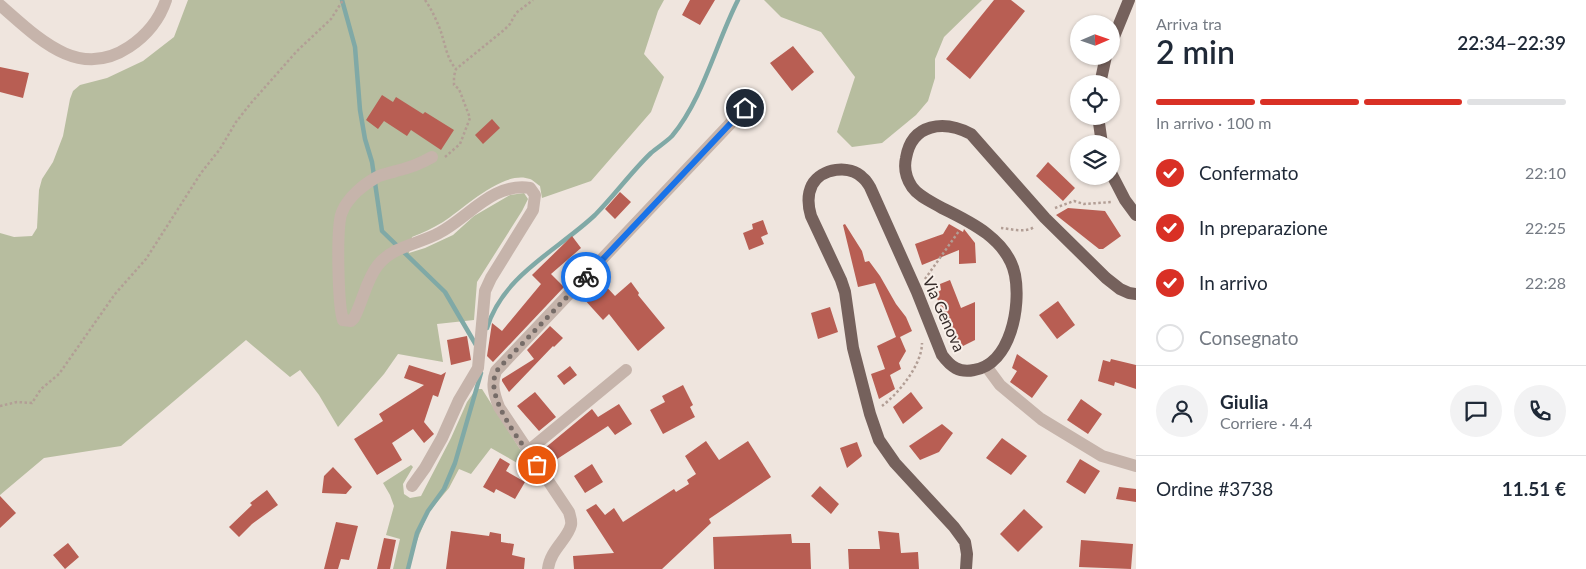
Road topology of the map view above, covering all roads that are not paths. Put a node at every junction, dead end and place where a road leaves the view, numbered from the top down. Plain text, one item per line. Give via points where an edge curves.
1 (166, 0) edge
2 (1129, 0) edge
3 (0, 5) edge
4 (1120, 22) edge
5 (745, 108) dead end
6 (432, 157) road end
7 (1118, 185) edge
8 (1132, 207) edge
9 (1136, 294) edge
10 (986, 366) junction
11 (626, 370) dead end
12 (484, 372) junction
13 (528, 451) junction
14 (1136, 466) edge
15 (412, 486) dead end
16 (548, 569) edge
17 (966, 569) edge

1 - 3 street via 154,26 140,40 125,50 91,60 60,52 40,40
2 - 4 main road
5 - 12 street via 499,368
6 - 12 street via 378,176 347,202 338,229 342,316 345,321 354,318 378,266 385,258 402,247 442,232 494,195 514,187 530,188 535,194 533,210 485,291
7 - 8 main road
9 - 10 main road via 1120,289 1106,278 1045,218 971,134 946,126 922,131 916,134 907,150 905,171 911,186 925,199 988,234 1011,263 1015,274 1017,295 1011,330 1005,348
10 - 14 street via 1000,385 1042,418 1102,456
10 - 17 main road, Via Genova via 968,371 956,369 942,355 917,292 864,178 846,169 819,177 812,184 808,196 810,216 845,292 853,348 879,440 895,463 965,542
11 - 13 street
12 - 13 street via 499,407
12 - 15 street via 459,400 442,438
13 - 16 street via 571,518 570,528 550,558

